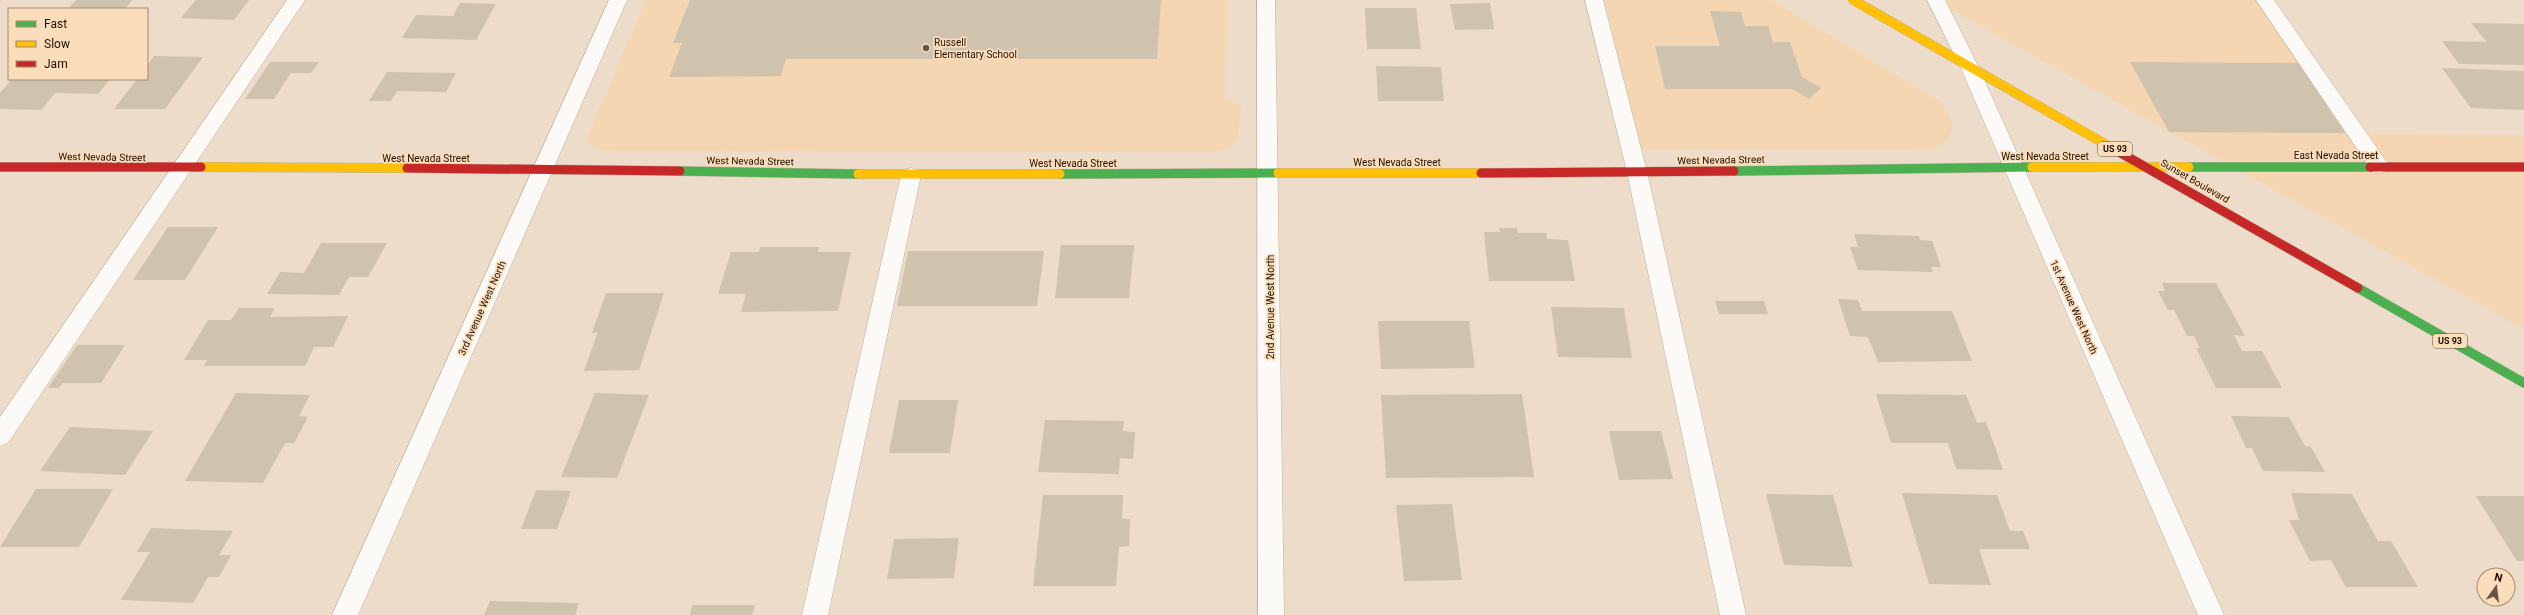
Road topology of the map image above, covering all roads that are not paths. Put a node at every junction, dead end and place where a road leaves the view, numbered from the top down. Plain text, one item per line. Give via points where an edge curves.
1 (296, 0) edge
2 (618, 0) edge
3 (1266, 0) edge
4 (1594, 0) edge
5 (1853, 0) edge
6 (1936, 0) edge
7 (2265, 0) edge
8 (1969, 66) junction
9 (2147, 166) junction
10 (2379, 166) junction
11 (2524, 166) edge
12 (0, 167) edge
13 (2012, 167) junction
14 (543, 168) junction
15 (180, 169) junction
16 (1637, 172) junction
17 (1269, 173) junction
18 (911, 175) junction
19 (2524, 383) edge
20 (0, 436) edge
21 (345, 615) edge
22 (815, 615) edge
23 (1271, 615) edge
24 (1733, 615) edge
25 (2211, 615) edge

1 - 15 street
2 - 14 street, 3rd Avenue West North
3 - 17 street, 2nd Avenue West North
4 - 16 street
5 - 8 street, Sunset Boulevard / US 93
6 - 8 street, 1st Avenue West North
7 - 10 street
8 - 9 street, Sunset Boulevard / US 93
8 - 13 street, 1st Avenue West North
9 - 10 street, East Nevada Street
9 - 13 street, West Nevada Street
9 - 19 street, Sunset Boulevard / US 93
10 - 11 street, East Nevada Street
12 - 15 street, West Nevada Street
13 - 16 street, West Nevada Street
13 - 25 street, 1st Avenue West North
14 - 15 street, West Nevada Street
14 - 18 street, West Nevada Street
14 - 21 street, 3rd Avenue West North
15 - 20 street
16 - 17 street, West Nevada Street
16 - 24 street
17 - 18 street, West Nevada Street
17 - 23 street, 2nd Avenue West North
18 - 22 street

